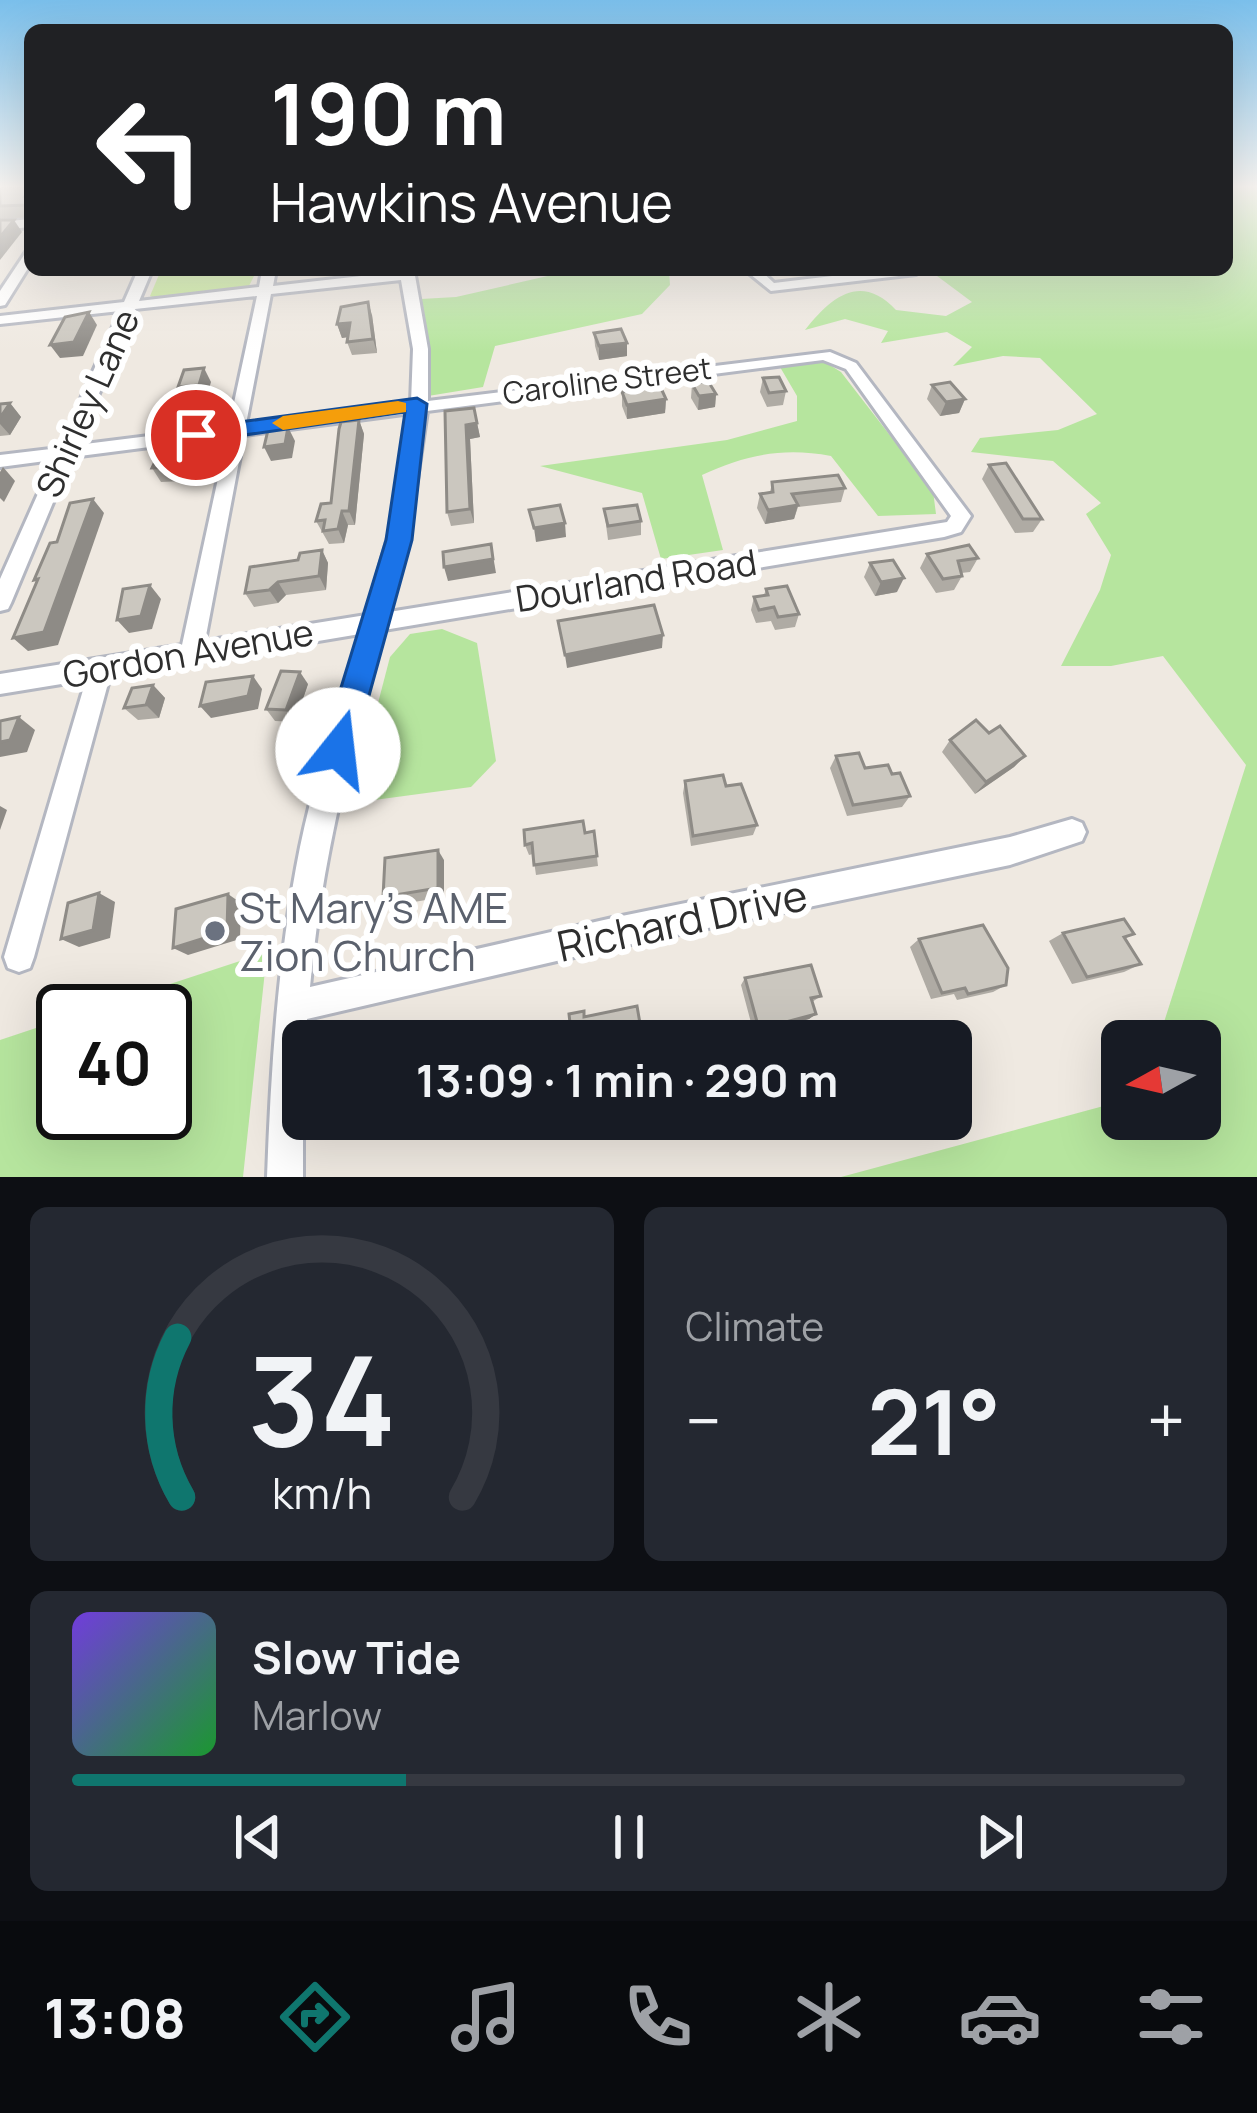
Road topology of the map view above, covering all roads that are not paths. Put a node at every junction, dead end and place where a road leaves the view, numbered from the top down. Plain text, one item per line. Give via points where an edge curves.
1 (24, 264) edge
2 (142, 276) edge
3 (268, 276) edge
4 (384, 276) edge
5 (407, 276) edge
6 (759, 276) edge
7 (861, 276) edge
8 (264, 292) junction
9 (0, 302) edge
10 (129, 306) junction
11 (0, 320) edge
12 (417, 404) junction
13 (239, 429) junction
14 (65, 453) junction
15 (0, 461) edge
16 (896, 536) joint
17 (0, 603) edge
18 (376, 622) junction
19 (192, 652) junction
20 (101, 668) junction
21 (0, 684) edge
22 (1072, 832) dead end
23 (20, 957) dead end
24 (290, 1007) junction
25 (285, 1177) edge

1 - 9 street
2 - 10 street, Shirley Lane
3 - 8 street
4 - 8 street
5 - 12 street via 421,359
6 - 7 street via 770,286
8 - 10 street
8 - 13 street
10 - 11 street
10 - 14 street, Shirley Lane
12 - 13 street, Caroline Street
12 - 16 street, Caroline Street via 836,356 851,365 961,516 944,530
12 - 18 street via 399,540
13 - 14 street, Caroline Street
13 - 19 street
14 - 15 street, Caroline Street
14 - 17 street, Shirley Lane
16 - 18 street, Dourland Road
18 - 19 street, Gordon Avenue
18 - 24 street via 326,793
19 - 20 street, Gordon Avenue
20 - 21 street, Gordon Avenue
20 - 23 street
22 - 24 street, Richard Drive
24 - 25 street

